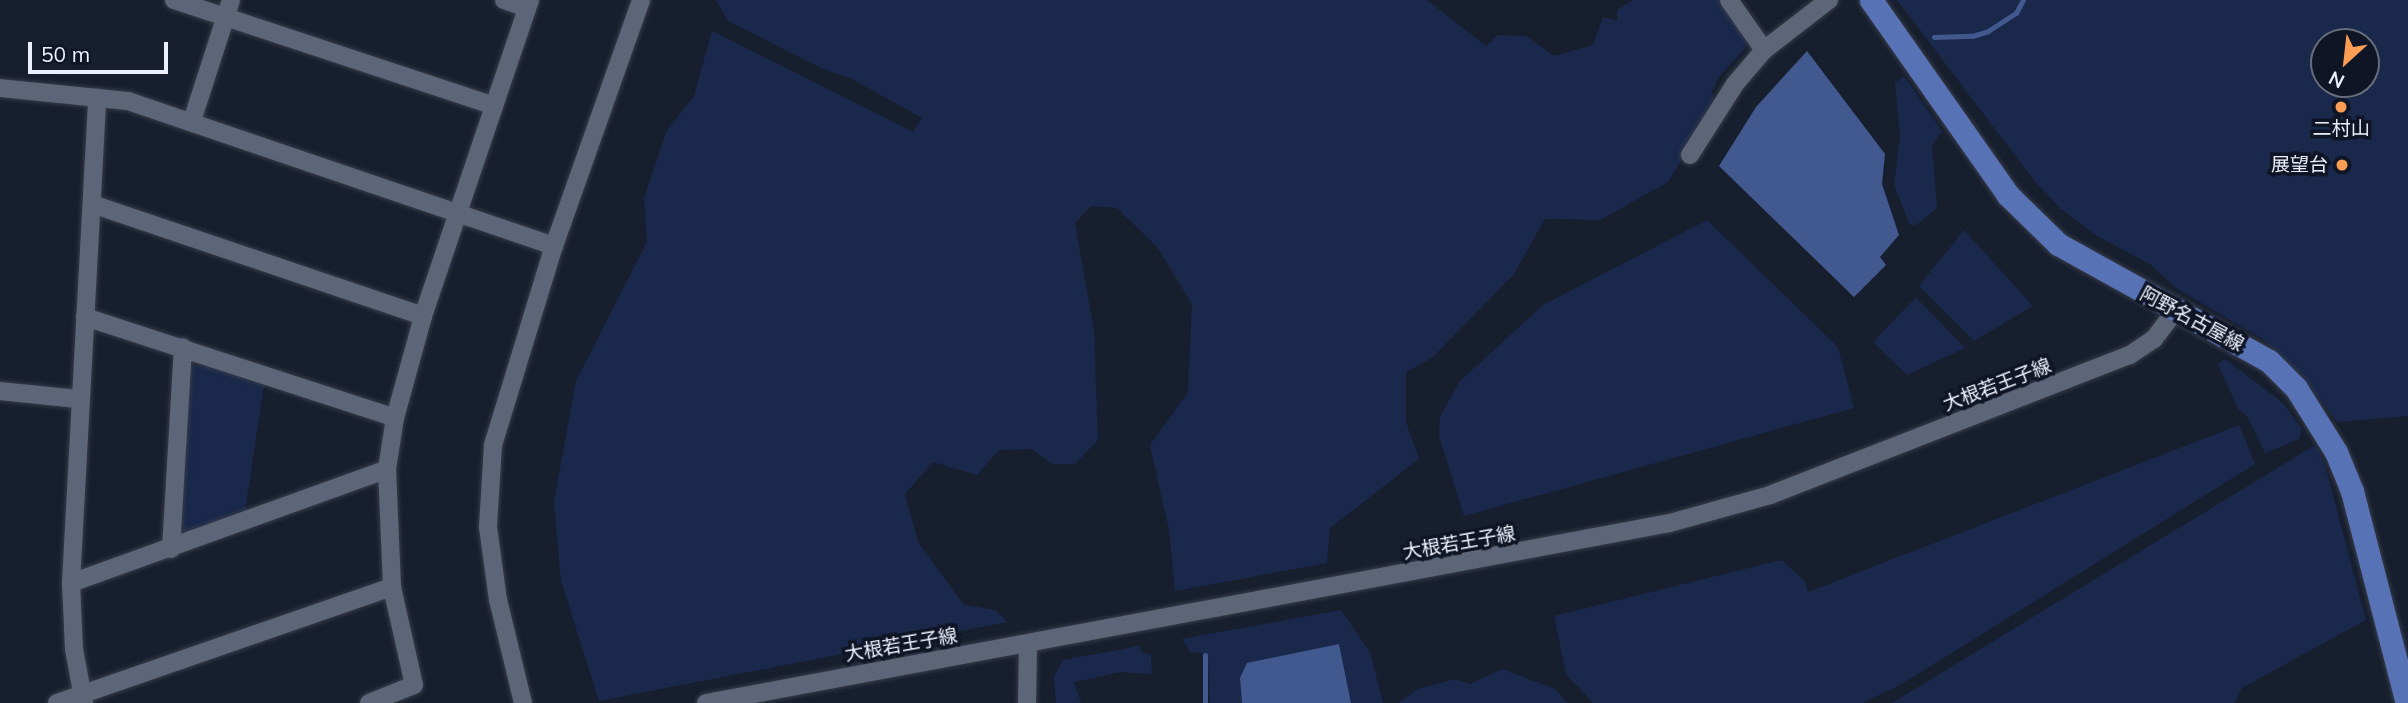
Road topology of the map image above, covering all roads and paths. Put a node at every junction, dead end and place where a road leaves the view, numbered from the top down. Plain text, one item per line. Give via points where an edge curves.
1 (174, 0) edge
2 (504, 0) edge
3 (641, 0) edge
4 (1729, 0) edge
5 (1829, 0) edge
6 (1871, 0) edge
7 (528, 4) edge
8 (228, 7) edge
9 (1764, 50) junction
10 (0, 88) edge
11 (97, 98) junction
12 (494, 106) junction
13 (192, 121) junction
14 (1690, 155) dead end
15 (92, 204) junction
16 (460, 214) junction
17 (554, 246) junction
18 (2177, 308) junction
19 (423, 316) junction
20 (85, 317) junction
21 (183, 347) junction
22 (0, 391) edge
23 (78, 399) junction
24 (395, 418) junction
25 (387, 469) junction
26 (172, 549) junction
27 (71, 583) junction
28 (392, 587) junction
29 (1027, 643) junction
30 (783, 696) edge
31 (82, 698) edge
32 (57, 703) edge
33 (369, 703) edge
34 (523, 703) edge
35 (706, 703) edge
36 (1027, 703) edge
37 (2407, 703) edge

1 - 8 street
2 - 7 street
3 - 17 street
4 - 9 street
5 - 9 street
6 - 18 main road, 阿野名古屋線 via 2008,195 2058,244
7 - 12 street
8 - 12 street
8 - 13 street
9 - 14 street via 1735,84
10 - 11 street
11 - 13 street via 128,101
11 - 15 street
12 - 16 street
13 - 16 street
15 - 19 street
15 - 20 street
16 - 17 street
16 - 19 street
17 - 34 street via 501,419 488,483 488,527 498,600
18 - 29 street, 大根若王子線 via 2154,339 2130,355 1770,495 1572,544
18 - 37 main road, 阿野名古屋線 via 2269,361 2297,388 2318,419 2352,491
19 - 24 street
20 - 21 street
20 - 23 street
21 - 24 street
21 - 26 street
22 - 23 street
23 - 27 street
24 - 25 street
25 - 26 street
25 - 28 street
26 - 27 street
27 - 31 street
28 - 31 street
28 - 33 street via 414,685
29 - 30 street, 大根若王子線
29 - 36 street
30 - 35 street, 大根若王子線
31 - 32 street

